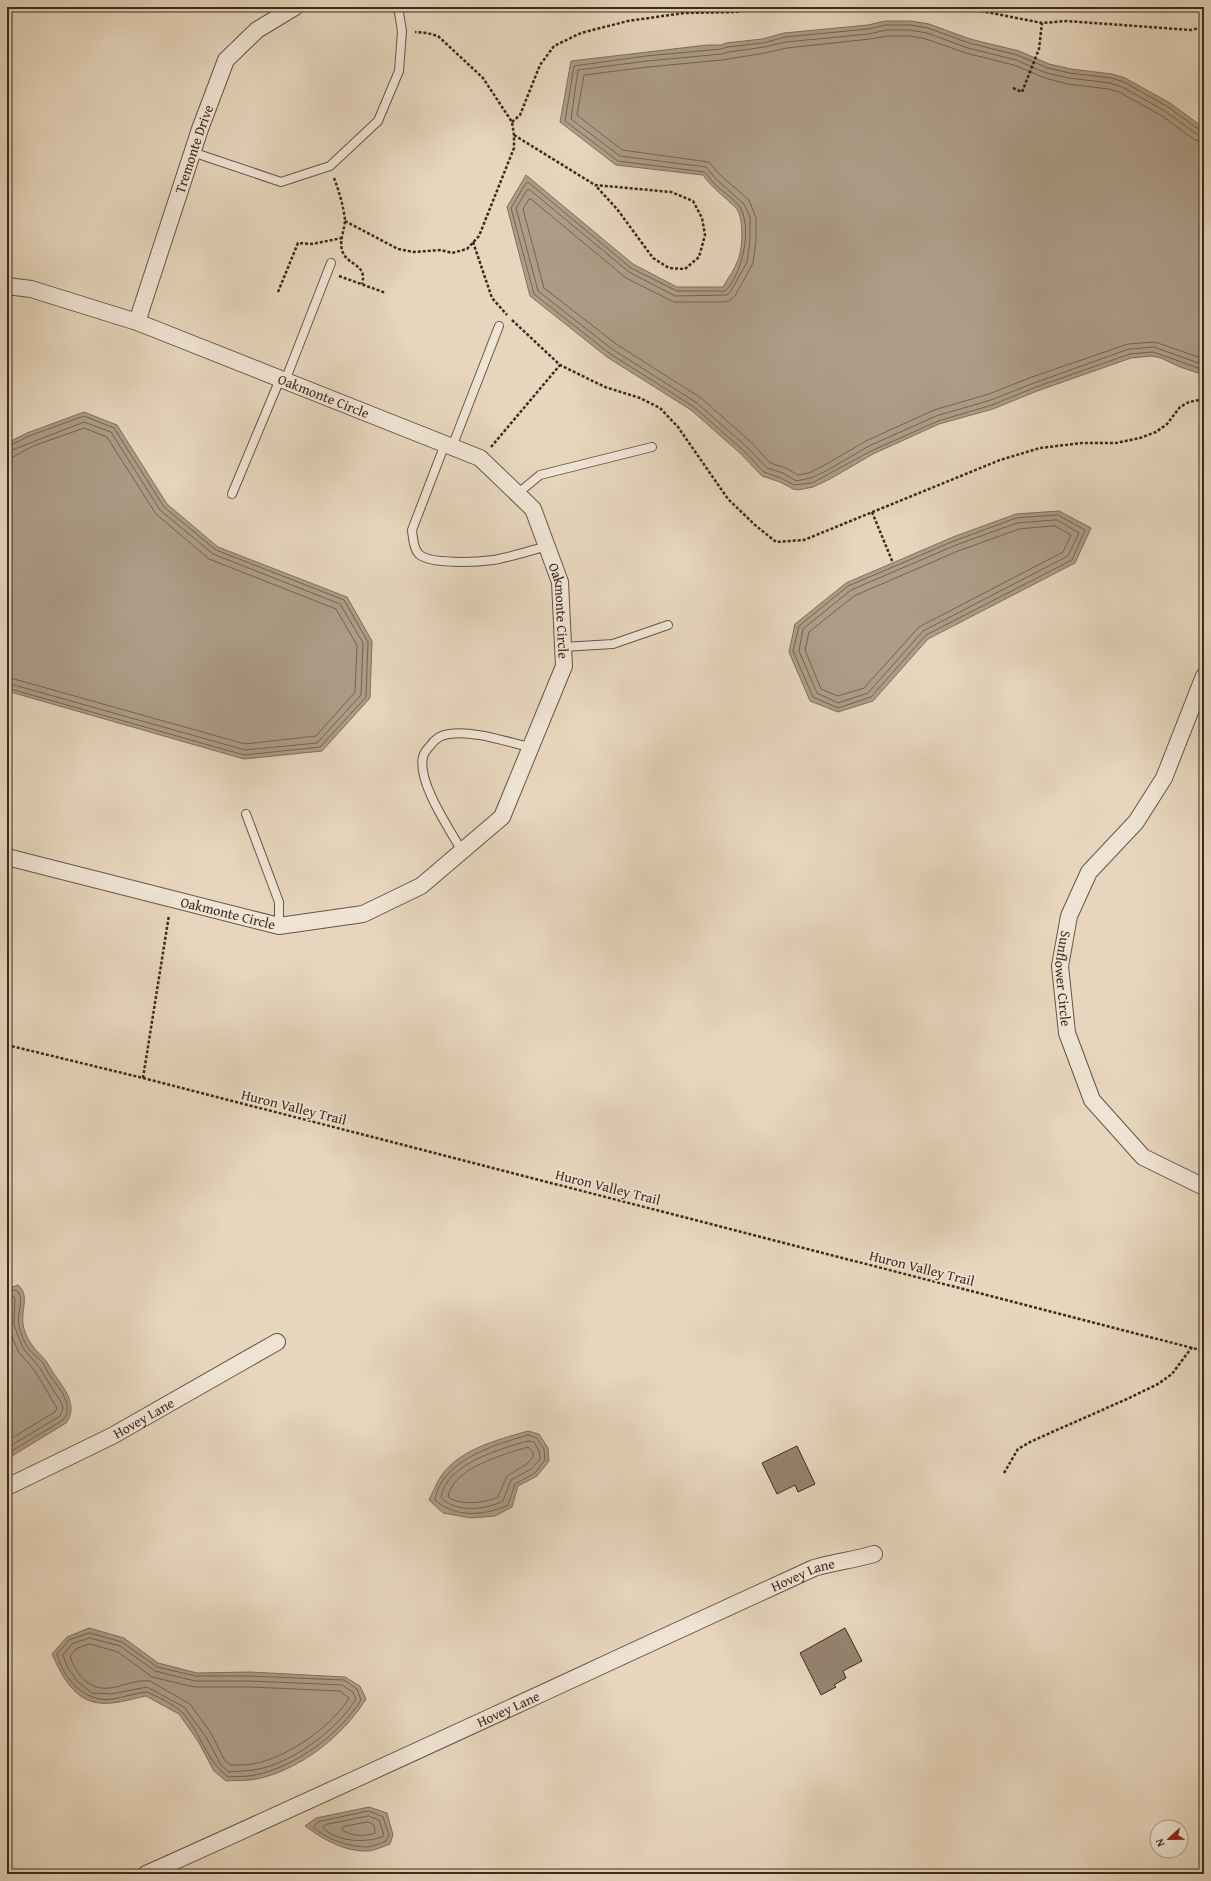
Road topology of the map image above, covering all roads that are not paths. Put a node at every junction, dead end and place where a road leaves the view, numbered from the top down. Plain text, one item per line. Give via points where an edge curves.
1 (294, 7) edge
2 (398, 7) edge
3 (192, 152) junction
4 (331, 263) dead end
5 (7, 286) edge
6 (137, 322) junction
7 (499, 326) dead end
8 (282, 380) junction
9 (449, 446) junction
10 (652, 447) dead end
11 (232, 494) dead end
12 (517, 494) junction
13 (547, 546) junction
14 (668, 625) dead end
15 (563, 647) junction
16 (1204, 676) edge
17 (530, 747) junction
18 (246, 814) dead end
19 (462, 851) junction
20 (7, 857) edge
21 (279, 926) junction
22 (1204, 1187) edge
23 (277, 1342) dead end
24 (7, 1487) edge
25 (874, 1554) dead end
26 (146, 1874) edge

1 - 3 street, Tremonte Drive via 257,30 226,60
2 - 3 lane via 402,32 399,71 378,121 329,167 281,182
3 - 6 street, Tremonte Drive
4 - 8 lane
5 - 6 street, Oakmonte Circle via 31,289
6 - 8 street, Oakmonte Circle
7 - 9 lane
8 - 9 street, Oakmonte Circle
8 - 11 lane
9 - 12 street, Oakmonte Circle via 481,460
9 - 13 lane via 412,530 413,543 418,554 426,559 438,561 493,560
10 - 12 lane via 540,475
12 - 13 street, Oakmonte Circle via 533,509
13 - 15 street, Oakmonte Circle via 560,582
14 - 15 lane via 613,644
15 - 17 street, Oakmonte Circle via 564,666
16 - 22 street, Sunflower Circle via 1164,778 1136,822 1089,872 1069,916 1060,966 1067,1033 1092,1100 1144,1157
17 - 19 street, Oakmonte Circle via 502,817
17 - 19 lane via 473,735 450,734 434,740 424,757 425,778 433,801
18 - 21 lane via 279,902
19 - 21 street, Oakmonte Circle via 421,886 363,914
20 - 21 street, Oakmonte Circle
23 - 24 street, Hovey Lane via 112,1436
25 - 26 street, Hovey Lane via 854,1561 837,1561 814,1568 557,1685 351,1783

